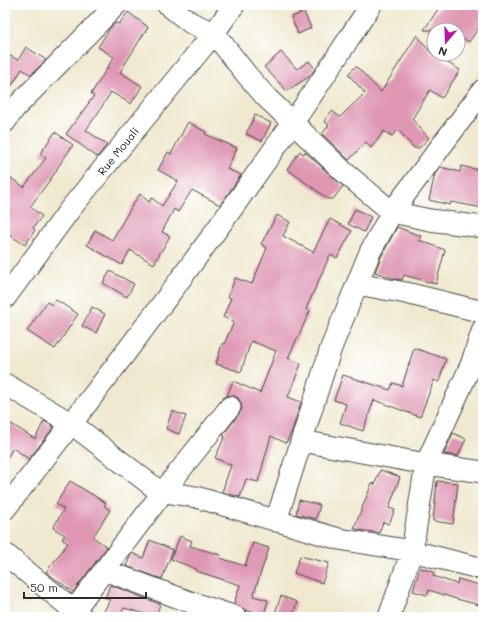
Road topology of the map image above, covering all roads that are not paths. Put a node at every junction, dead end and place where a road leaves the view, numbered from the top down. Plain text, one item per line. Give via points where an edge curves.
1 (116, 5) edge
2 (168, 5) edge
3 (234, 5) edge
4 (371, 5) edge
5 (214, 34) junction
6 (483, 91) edge
7 (5, 122) edge
8 (293, 122) junction
9 (392, 212) junction
10 (483, 228) edge
11 (357, 284) junction
12 (5, 298) edge
13 (483, 312) edge
14 (483, 330) edge
15 (477, 366) edge
16 (5, 384) edge
17 (230, 407) dead end
18 (72, 424) junction
19 (302, 441) junction
20 (426, 464) junction
21 (483, 472) edge
22 (163, 492) junction
23 (5, 510) edge
24 (276, 521) junction
25 (412, 551) junction
26 (5, 554) edge
27 (483, 569) edge
28 (104, 570) junction
29 (75, 615) edge
30 (236, 617) edge
31 (389, 617) edge

1 - 7 street via 14,109
2 - 5 street via 191,23
3 - 5 street, Rue Mouali
4 - 8 street
5 - 8 street via 266,97
5 - 12 street, Rue Mouali via 71,208
6 - 9 street
8 - 9 street via 344,172
8 - 18 street via 182,278
9 - 10 street
9 - 11 street via 370,252
11 - 13 street
11 - 19 street via 331,348
14 - 15 street
15 - 20 street
16 - 18 street
17 - 22 street
18 - 22 street
18 - 23 street
19 - 20 street
19 - 24 street
20 - 21 street
20 - 25 street
22 - 24 street via 196,497
22 - 28 street
24 - 25 street via 338,539
25 - 27 street
25 - 31 street
26 - 29 street
28 - 29 street
28 - 30 street

